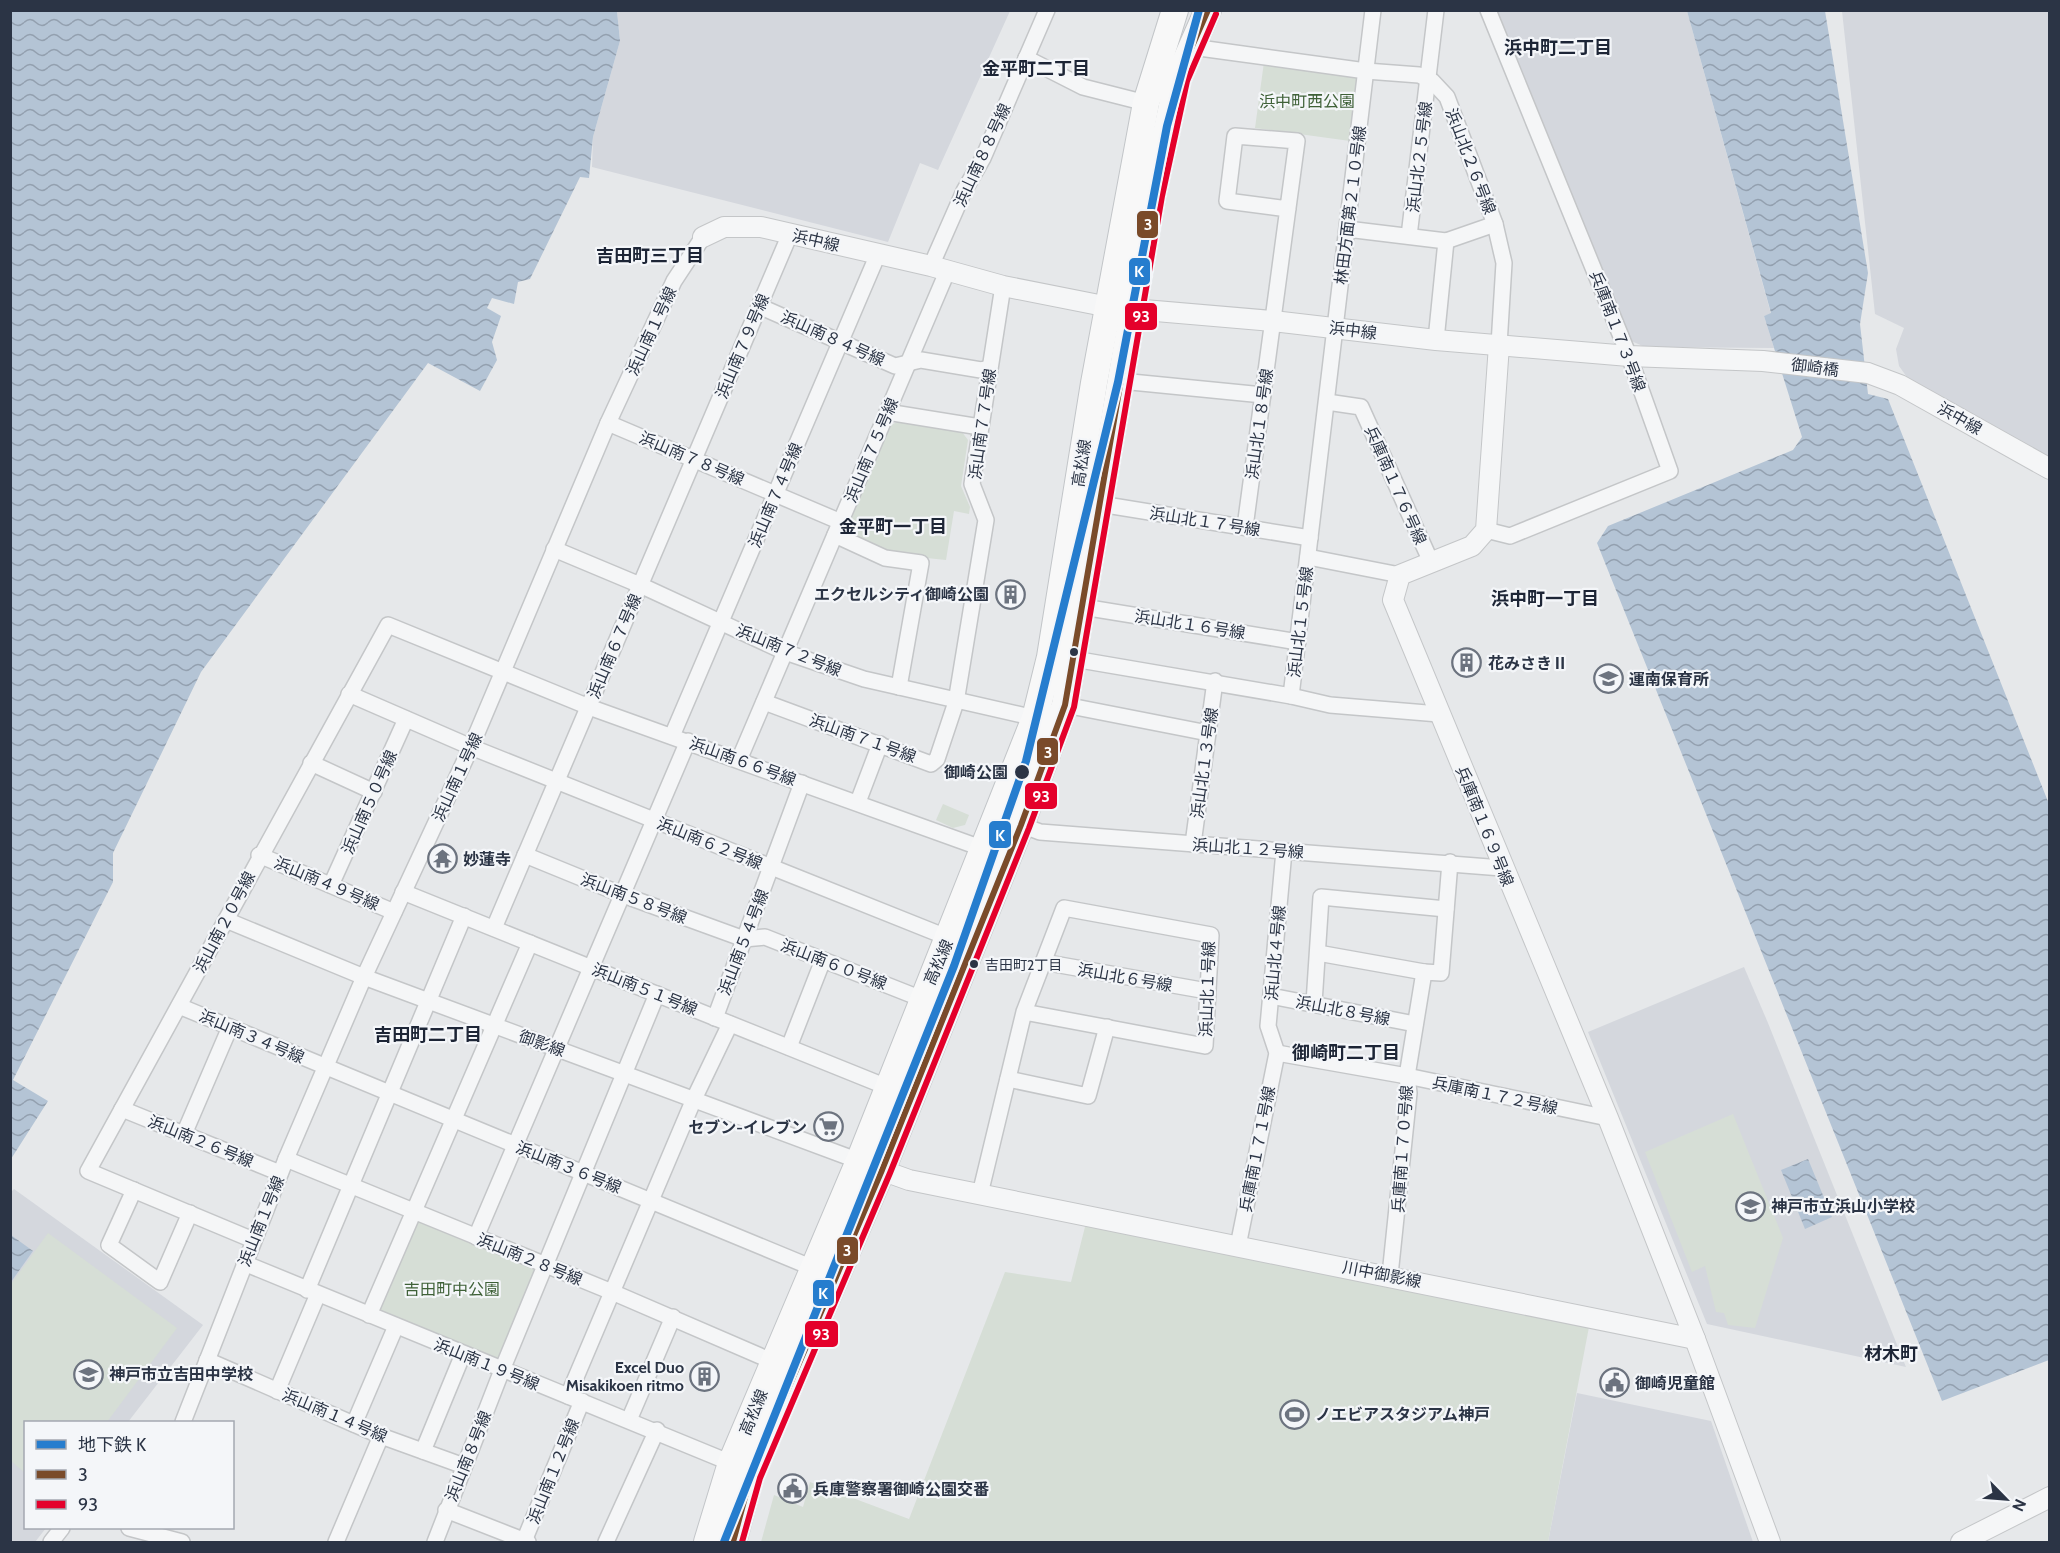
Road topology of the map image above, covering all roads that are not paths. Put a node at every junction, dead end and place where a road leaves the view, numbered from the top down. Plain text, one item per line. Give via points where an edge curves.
1 (1047, 10) edge
2 (1175, 10) edge
3 (1208, 10) edge
4 (1373, 10) edge
5 (1436, 10) edge
6 (1488, 10) edge
7 (1192, 47) junction
8 (1026, 58) junction
9 (1366, 70) junction
10 (1428, 79) junction
11 (1146, 103) junction
12 (1288, 209) junction
13 (1495, 224) junction
14 (1347, 229) junction
15 (790, 234) junction
16 (1409, 236) junction
17 (703, 237) joint
18 (1446, 241) junction
19 (878, 254) junction
20 (939, 269) junction
21 (1003, 286) junction
22 (759, 306) junction
23 (1121, 308) junction
24 (1273, 321) junction
25 (1335, 328) junction
26 (1436, 340) junction
27 (841, 341) junction
28 (1499, 345) junction
29 (1629, 356) junction
30 (1763, 361) joint
31 (908, 363) junction
32 (989, 368) junction
33 (1868, 373) joint
34 (1121, 381) junction
35 (1263, 395) junction
36 (1326, 402) junction
37 (887, 412) junction
38 (608, 423) junction
39 (980, 427) junction
40 (694, 458) junction
41 (2049, 469) edge
42 (776, 493) junction
43 (1100, 504) junction
44 (1245, 527) junction
45 (838, 528) junction
46 (1486, 530) junction
47 (1310, 538) junction
48 (554, 549) junction
49 (1308, 557) junction
50 (1431, 562) junction
51 (1400, 575) junction
52 (640, 585) junction
53 (1083, 607) junction
54 (721, 622) junction
55 (1298, 642) junction
56 (785, 652) junction
57 (1074, 658) junction
58 (501, 673) junction
59 (1215, 681) junction
60 (899, 687) junction
61 (349, 694) junction
62 (1291, 696) junction
63 (764, 702) junction
64 (956, 702) junction
65 (1065, 705) junction
66 (588, 707) junction
67 (1439, 714) junction
68 (1035, 718) junction
69 (406, 719) junction
70 (1208, 733) junction
71 (672, 735) junction
72 (688, 741) junction
73 (880, 744) junction
74 (471, 747) junction
75 (739, 760) junction
76 (311, 763) junction
77 (557, 781) junction
78 (802, 783) junction
79 (374, 792) junction
80 (858, 802) junction
81 (997, 818) junction
82 (655, 820) junction
83 (1021, 825) junction
84 (1193, 844) junction
85 (984, 849) junction
86 (1284, 851) junction
87 (260, 855) junction
88 (525, 855) junction
89 (1450, 862) junction
90 (771, 867) junction
91 (1502, 868) junction
92 (331, 885) junction
93 (404, 892) junction
94 (623, 895) junction
95 (1446, 909) junction
96 (394, 912) junction
97 (464, 916) junction
98 (226, 920) junction
99 (494, 928) junction
100 (949, 938) junction
101 (744, 939) junction
102 (530, 943) junction
103 (1318, 953) junction
104 (823, 960) junction
105 (1043, 962) junction
106 (592, 968) junction
107 (1424, 972) junction
108 (364, 977) junction
109 (1207, 991) junction
110 (657, 994) junction
111 (1271, 996) junction
112 (922, 999) junction
113 (429, 1000) junction
114 (1314, 1003) junction
115 (179, 1005) junction
116 (1024, 1012) junction
117 (715, 1017) junction
118 (730, 1024) junction
119 (1415, 1024) junction
120 (495, 1025) junction
121 (230, 1027) junction
122 (1107, 1027) junction
123 (789, 1047) junction
124 (557, 1048) junction
125 (1276, 1053) junction
126 (325, 1067) junction
127 (626, 1073) junction
128 (1407, 1076) junction
129 (1008, 1078) junction
130 (887, 1088) junction
131 (392, 1094) junction
132 (694, 1099) junction
133 (122, 1109) junction
134 (1608, 1118) junction
135 (454, 1120) junction
136 (184, 1134) junction
137 (516, 1145) junction
138 (283, 1166) junction
139 (870, 1166) junction
140 (585, 1173) junction
141 (352, 1186) junction
142 (134, 1190) junction
143 (980, 1194) junction
144 (651, 1201) junction
145 (414, 1211) junction
146 (190, 1213) junction
147 (476, 1237) junction
148 (253, 1239) junction
149 (1238, 1246) junction
150 (244, 1263) junction
151 (546, 1265) junction
152 (813, 1268) junction
153 (1390, 1275) junction
154 (313, 1292) junction
155 (612, 1292) junction
156 (369, 1315) junction
157 (673, 1317) junction
158 (396, 1326) junction
159 (1695, 1339) junction
160 (463, 1354) junction
161 (207, 1360) junction
162 (774, 1362) junction
163 (502, 1370) junction
164 (277, 1390) junction
165 (575, 1399) junction
166 (629, 1420) junction
167 (183, 1421) edge
168 (354, 1424) junction
169 (657, 1431) junction
170 (381, 1436) junction
171 (423, 1451) junction
172 (731, 1463) junction
173 (464, 1467) junction
174 (2049, 1497) edge
175 (446, 1510) junction
176 (61, 1529) edge
177 (136, 1532) edge
178 (51, 1542) edge
179 (182, 1542) edge
180 (336, 1542) edge
181 (435, 1542) edge
182 (526, 1542) edge
183 (606, 1542) edge
184 (707, 1542) edge
185 (733, 1542) edge
186 (1770, 1542) edge
187 (1960, 1542) edge

1 - 8 street, 浜山南８８号線
2 - 11 main road, 高松線
3 - 7 main road, 高松線
4 - 9 street, 林田方面第２１０号線
5 - 10 street, 浜山北２５号線
6 - 29 street, 兵庫南１７３号線
7 - 9 street
7 - 23 main road, 高松線 via 1178,78 1153,194
8 - 11 street via 1083,87
8 - 20 street, 浜山南８８号線 via 983,158 964,191
9 - 10 street
9 - 14 street, 林田方面第２１０号線
10 - 13 street, 浜山北２６号線 via 1447,97
10 - 16 street, 浜山北２５号線
11 - 23 main road, 高松線
12 - 12 street, 浜山北１８号線 via 1297,141 1235,136 1227,201
12 - 24 street, 浜山北１８号線
13 - 18 street
13 - 28 street, 浜山北２６号線 via 1504,263
14 - 16 street
14 - 25 street, 林田方面第２１０号線
15 - 17 street, 浜中線 via 761,227 724,227
15 - 19 street, 浜中線
15 - 22 street, 浜山南７９号線
16 - 18 street
17 - 38 street, 浜山南１号線 via 674,281
18 - 26 street
19 - 20 street, 浜中線
19 - 27 street, 浜山南７４号線
20 - 21 street, 浜中線
20 - 31 street, 浜山南７５号線
21 - 23 street, 浜中線
21 - 32 street, 浜山南７７号線
22 - 27 street, 浜山南８４号線
22 - 40 street, 浜山南７９号線
23 - 24 street, 浜中線
23 - 34 main road, 高松線
23 - 68 main road, 高松線
24 - 25 street, 浜中線
24 - 35 street, 浜山北１８号線
25 - 26 street, 浜中線
25 - 36 street, 浜山北１５号線
26 - 28 street, 浜中線
27 - 31 street, 浜山南８４号線 via 895,366
27 - 42 street, 浜山南７４号線
28 - 29 street, 浜中線
28 - 46 street
29 - 30 street, 浜中線
29 - 46 street, 兵庫南１７３号線 via 1670,471 1510,536
30 - 33 street, 御崎橋
31 - 32 street, 浜山南８４号線 via 921,360
31 - 37 street, 浜山南７５号線
32 - 39 street, 浜山南７７号線
33 - 41 street, 浜中線 via 1900,384
34 - 35 street
34 - 43 main road, 高松線
35 - 44 street, 浜山北１８号線
36 - 47 street, 浜山北１５号線
36 - 50 street, 兵庫南１７６号線 via 1361,407
37 - 39 street
37 - 45 street, 浜山南７５号線
38 - 40 street, 浜山南７８号線
38 - 48 street, 浜山南１号線
39 - 64 street, 浜山南７７号線 via 972,484 986,520
40 - 42 street, 浜山南７８号線
40 - 52 street, 浜山南７９号線
42 - 45 street, 浜山南７８号線
42 - 54 street, 浜山南７４号線
43 - 44 street, 浜山北１７号線
43 - 53 main road, 高松線
44 - 47 street, 浜山北１７号線
45 - 56 street, 浜山南７５号線
45 - 60 street, 浜山南７８号線 via 885,558 921,563
46 - 50 street via 1472,546
47 - 49 street, 浜山北１５号線
48 - 52 street, 浜山南７２号線
48 - 58 street, 浜山南１号線
49 - 51 street
49 - 55 street, 浜山北１５号線
50 - 51 street
51 - 67 street, 兵庫南１６９号線 via 1393,600
52 - 54 street, 浜山南７２号線
52 - 66 street, 浜山南６７号線
53 - 55 street, 浜山北１６号線
53 - 57 main road, 高松線
54 - 56 street, 浜山南７２号線
54 - 71 street, 浜山南７４号線
55 - 62 street, 浜山北１５号線
56 - 60 street, 浜山南７２号線
56 - 63 street, 浜山南７５号線
57 - 59 street, 浜山北１５号線
57 - 65 main road, 高松線
58 - 61 street, 浜山南２０号線 via 388,625
58 - 66 street, 浜山南６６号線
58 - 74 street, 浜山南１号線
59 - 62 street, 浜山北１５号線
59 - 70 street, 浜山北１３号線
60 - 64 street, 浜山南７２号線
61 - 69 street, 浜山南６２号線
61 - 76 street, 浜山南２０号線
62 - 67 street via 1330,705
63 - 73 street, 浜山南７１号線
63 - 75 street, 浜山南７５号線
64 - 68 street, 浜山南７２号線
64 - 73 street, 浜山南７１号線 via 937,759 931,764
65 - 70 street
65 - 83 main road, 高松線
66 - 71 street, 浜山南６６号線
66 - 77 street, 浜山南６７号線
67 - 91 street, 兵庫南１６９号線
68 - 81 main road, 高松線
69 - 74 street, 浜山南６２号線
69 - 79 street, 浜山南５０号線
70 - 84 street, 浜山北１３号線
71 - 72 street, 浜山南６６号線
72 - 75 street, 浜山南６６号線
72 - 82 street
73 - 80 street
74 - 77 street, 浜山南６２号線
74 - 93 street, 浜山南１号線
75 - 78 street, 浜山南６６号線
76 - 79 street
76 - 87 street, 浜山南２０号線
77 - 82 street, 浜山南６２号線
77 - 88 street, 浜山南６７号線
78 - 80 street, 浜山南６６号線
78 - 90 street, 浜山南５４号線
79 - 92 street, 浜山南５０号線
80 - 85 street, 浜山南６６号線
81 - 83 street, 浜山北１２号線
81 - 85 main road, 高松線
82 - 90 street, 浜山南６２号線
82 - 94 street
83 - 84 street, 浜山北１２号線 via 1040,832
83 - 139 main road, 高松線
84 - 86 street, 浜山北１２号線
85 - 100 main road, 高松線
86 - 89 street, 浜山北１２号線
86 - 111 street, 浜山北４号線
87 - 92 street, 浜山南４９号線
87 - 98 street, 浜山南２０号線
88 - 94 street, 浜山南５８号線
88 - 99 street, 浜山南６７号線
89 - 91 street, 浜山北１２号線
89 - 95 street
90 - 100 street, 浜山南６２号線
90 - 101 street, 浜山南５４号線
91 - 134 street, 兵庫南１６９号線
92 - 96 street, 浜山南４９号線
93 - 96 street, 浜山南１号線
93 - 97 street, 浜山南５１号線
94 - 101 street, 浜山南５８号線
94 - 106 street
95 - 103 street via 1321,897
95 - 107 street via 1441,973
96 - 108 street, 浜山南１号線
97 - 99 street, 浜山南５１号線
97 - 113 street
98 - 108 street, 御影線
98 - 115 street, 浜山南２０号線
99 - 102 street, 浜山南５１号線
100 - 112 main road, 高松線
101 - 104 street, 浜山南６０号線 via 765,937
101 - 117 street, 浜山南５４号線
102 - 106 street, 浜山南５１号線
102 - 120 street
103 - 107 street
103 - 114 street
104 - 112 street, 浜山南６０号線
104 - 123 street
105 - 109 street, 浜山北６号線
105 - 109 street, 浜山北１号線 via 1064,908 1210,934
105 - 116 street, 浜山北１号線
106 - 110 street, 浜山南５１号線
106 - 124 street
107 - 119 street, 兵庫南１７０号線
108 - 113 street, 御影線
108 - 126 street, 浜山南１号線
109 - 122 street, 浜山北１号線 via 1204,1046
110 - 117 street, 浜山南５１号線
110 - 127 street, 浜山南８号線
111 - 114 street, 浜山北８号線
111 - 125 street, 浜山北４号線 via 1268,1026
112 - 130 main road, 高松線
113 - 120 street, 御影線
113 - 131 street
114 - 119 street, 浜山北８号線
115 - 121 street, 浜山南３４号線
115 - 133 street, 浜山南２０号線
116 - 122 street, 浜山北１号線
116 - 129 street, 浜山北１号線
117 - 118 street, 浜山南５１号線
118 - 123 street, 浜山南５１号線
118 - 132 street, 浜山南１２号線
119 - 128 street, 兵庫南１７０号線
120 - 124 street, 御影線
120 - 135 street
121 - 126 street, 浜山南３４号線
121 - 136 street
122 - 129 street via 1088,1096
123 - 130 street, 浜山南５１号線
124 - 127 street, 御影線
124 - 137 street
125 - 128 street, 兵庫南１７２号線
125 - 149 street, 兵庫南１７１号線
126 - 131 street, 浜山南３６号線
126 - 138 street, 浜山南１号線
127 - 132 street, 御影線
127 - 140 street, 浜山南８号線
128 - 134 street, 兵庫南１７２号線
128 - 153 street, 兵庫南１７０号線
129 - 143 street, 浜山北１号線
130 - 139 main road, 高松線
131 - 135 street, 浜山南３６号線
131 - 141 street
132 - 139 street, 御影線
132 - 144 street, 浜山南１２号線
133 - 136 street, 浜山南２６号線
133 - 142 street, 浜山南２０号線 via 88,1171
134 - 159 street, 兵庫南１６９号線
135 - 137 street, 浜山南３６号線
135 - 145 street
136 - 138 street, 浜山南２６号線
137 - 140 street, 浜山南３６号線
137 - 147 street
138 - 141 street, 浜山南２８号線
138 - 148 street, 浜山南１号線
139 - 143 street, 川中御影線 via 909,1180
139 - 152 main road, 高松線
139 - 185 main road, 高松線 via 752,1475
140 - 144 street, 浜山南３６号線
140 - 151 street, 浜山南８号線
141 - 145 street, 浜山南２８号線
141 - 154 street
142 - 146 street, 浜山南２０号線
142 - 146 street via 109,1245 160,1282
143 - 149 street, 川中御影線
144 - 152 street, 浜山南３６号線
144 - 155 street, 浜山南１２号線
145 - 147 street, 浜山南２８号線
145 - 156 street
146 - 148 street, 浜山南２０号線
147 - 151 street, 浜山南２８号線
148 - 150 street, 浜山南１号線
149 - 153 street, 川中御影線
150 - 154 street, 浜山南１９号線
150 - 161 street, 浜山南１号線
151 - 155 street, 浜山南２８号線
151 - 163 street, 浜山南８号線
152 - 162 main road, 高松線
153 - 159 street, 川中御影線
154 - 156 street, 浜山南１９号線
154 - 164 street
155 - 157 street, 浜山南２８号線
155 - 165 street, 浜山南１２号線
156 - 158 street, 浜山南１９号線
157 - 162 street, 浜山南２８号線
157 - 166 street
158 - 160 street, 浜山南１９号線
158 - 168 street
159 - 186 street
160 - 163 street, 浜山南１９号線
160 - 171 street
161 - 164 street, 浜山南１４号線
161 - 167 street, 浜山南１号線
162 - 172 main road, 高松線
163 - 165 street, 浜山南１９号線
163 - 173 street, 浜山南８号線
164 - 168 street, 浜山南１４号線
165 - 166 street, 浜山南１９号線
165 - 182 street, 浜山南１２号線
166 - 169 street, 浜山南１９号線
168 - 170 street, 浜山南１４号線
169 - 172 street, 浜山南１９号線
169 - 183 street
170 - 171 street, 浜山南１４号線
170 - 180 street
171 - 173 street, 浜山南１４号線
172 - 184 main road, 高松線
173 - 175 street, 浜山南８号線
174 - 187 street
175 - 181 street, 浜山南８号線
175 - 182 street
176 - 178 street
177 - 179 street

